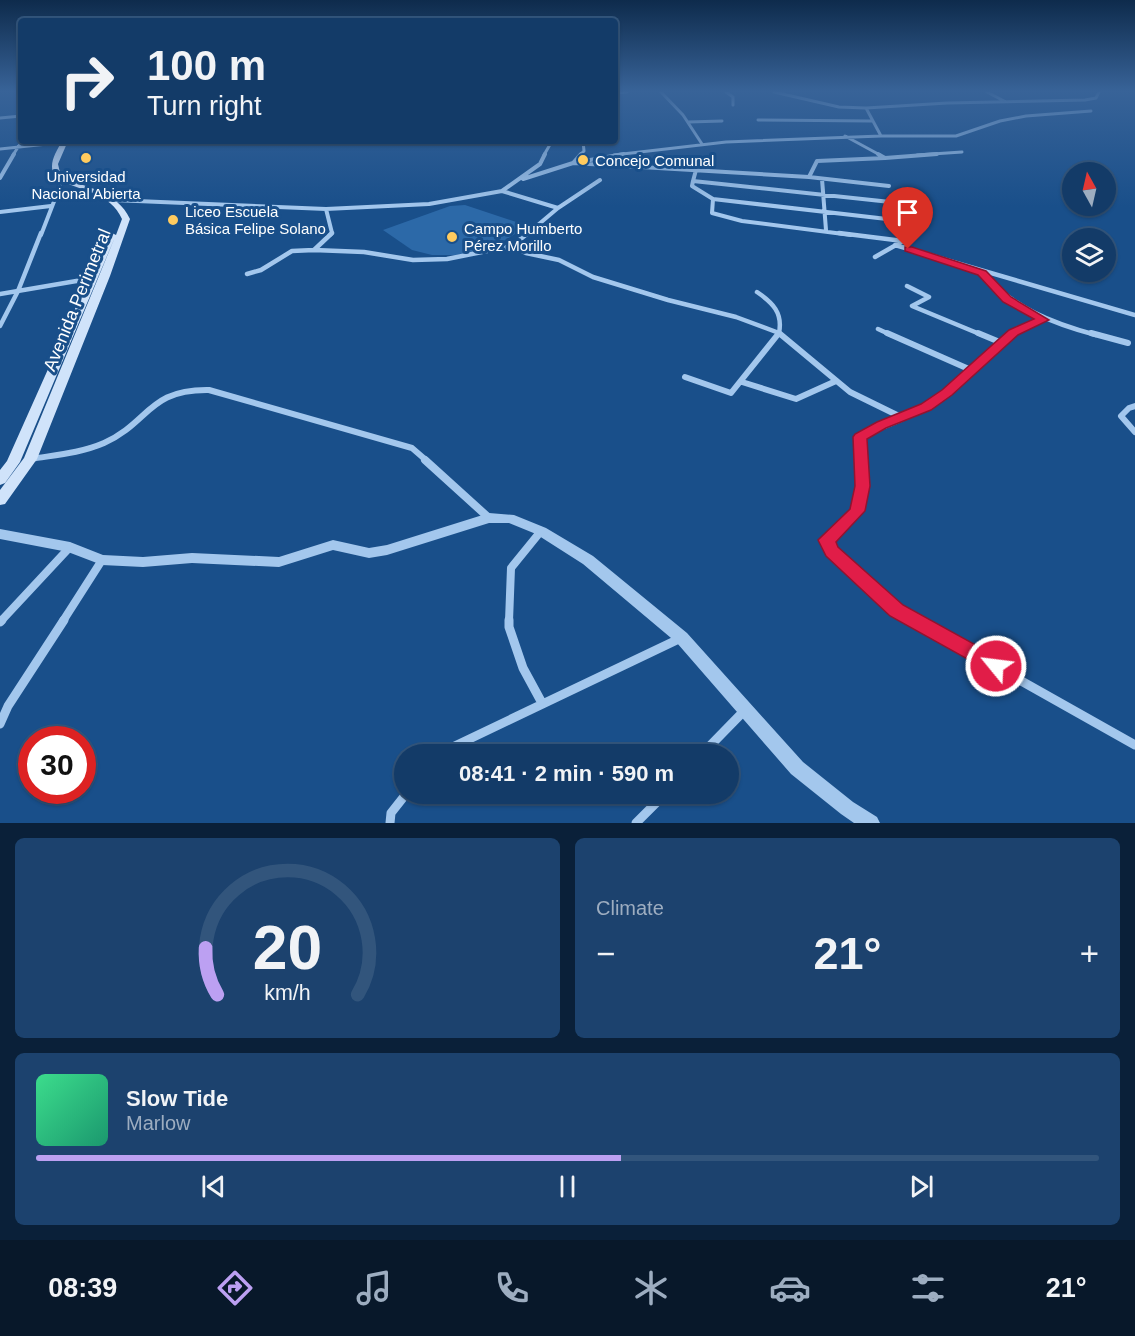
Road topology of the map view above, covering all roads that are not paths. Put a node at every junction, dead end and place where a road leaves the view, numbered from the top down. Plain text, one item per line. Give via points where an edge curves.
1 (693, 130) edge
2 (878, 130) edge
3 (972, 130) edge
4 (845, 136) junction
5 (881, 136) junction
6 (20, 144) edge
7 (43, 144) edge
8 (59, 144) edge
9 (59, 144) edge
10 (550, 144) edge
11 (583, 144) edge
12 (702, 144) junction
13 (18, 147) junction
14 (0, 149) edge
15 (962, 152) dead end
16 (885, 158) junction
17 (573, 163) junction
18 (696, 170) junction
19 (809, 177) junction
20 (0, 178) edge
21 (822, 179) junction
22 (600, 180) dead end
23 (517, 181) junction
24 (693, 181) junction
25 (60, 186) junction
26 (889, 186) dead end
27 (502, 191) junction
28 (825, 195) junction
29 (712, 199) junction
30 (113, 200) junction
31 (51, 206) junction
32 (558, 208) junction
33 (326, 209) junction
34 (0, 212) edge
35 (826, 212) junction
36 (913, 222) junction
37 (826, 230) junction
38 (903, 241) junction
39 (895, 245) junction
40 (512, 246) junction
41 (314, 250) junction
42 (875, 257) dead end
43 (982, 273) junction
44 (247, 274) dead end
45 (95, 278) junction
46 (907, 286) dead end
47 (18, 291) junction
48 (757, 292) dead end
49 (0, 294) edge
50 (1135, 315) edge
51 (1043, 320) junction
52 (0, 326) edge
53 (878, 329) dead end
54 (779, 333) junction
55 (1002, 343) junction
56 (1128, 344) dead end
57 (971, 370) junction
58 (685, 377) dead end
59 (836, 381) junction
60 (742, 382) junction
61 (1135, 406) edge
62 (901, 417) junction
63 (1135, 432) edge
64 (30, 459) junction
65 (0, 480) edge
66 (0, 500) edge
67 (489, 518) junction
68 (541, 531) junction
69 (0, 534) edge
70 (70, 547) junction
71 (102, 560) junction
72 (0, 622) edge
73 (682, 638) junction
74 (542, 703) junction
75 (747, 709) junction
76 (0, 724) edge
77 (458, 744) edge
78 (712, 744) edge
79 (1135, 745) edge
80 (398, 804) edge
81 (654, 804) edge
82 (390, 823) edge
83 (636, 823) edge
84 (871, 823) edge

1 - 12 street
2 - 5 street
3 - 5 street via 956,136
4 - 5 street
4 - 12 street
4 - 16 street
6 - 13 street
7 - 13 street
8 - 25 main road via 45,171
9 - 30 main road via 54,164 58,178
10 - 23 street via 540,164
11 - 17 street via 584,151
12 - 17 street via 654,148
13 - 14 street
13 - 20 street
15 - 16 street
16 - 19 street via 816,161
17 - 18 street
17 - 23 street
18 - 19 street
18 - 24 street
19 - 21 street
21 - 26 street
21 - 28 street
22 - 32 street
23 - 27 street
24 - 28 street
24 - 29 street via 692,186
25 - 31 street
25 - 45 main road, Avenida Perimetral via 102,200 116,211 118,218
27 - 32 street
27 - 33 street via 429,204
28 - 35 street
28 - 36 street via 909,204
29 - 35 street
29 - 37 street via 712,213 742,222
30 - 33 street
30 - 64 main road, Avenida Perimetral via 124,210 126,219
31 - 34 street
31 - 47 street
32 - 40 street
33 - 41 street via 332,233
35 - 36 street
35 - 37 street
36 - 38 street via 917,233
37 - 38 street
38 - 39 street
39 - 42 street
39 - 43 street
40 - 41 street via 447,259 413,260 364,252
40 - 54 street via 559,260 593,277
41 - 44 street via 292,251
43 - 50 street
43 - 51 street via 1007,300
45 - 47 street
45 - 65 main road, Avenida Perimetral via 13,462
46 - 55 street via 929,297 912,306
47 - 49 street
47 - 52 street
48 - 54 street via 780,310
51 - 55 street
51 - 56 street
53 - 57 street
54 - 59 street
54 - 60 street
55 - 57 street
57 - 62 street via 926,407
58 - 60 street via 731,393
59 - 60 street via 796,399
59 - 62 street
61 - 63 street via 1121,416
62 - 79 street via 860,437 862,486 857,511 827,540 832,551 897,611
64 - 66 main road, Avenida Perimetral
64 - 67 street via 88,448 113,438 171,392 209,390 412,448
67 - 68 street via 510,518
67 - 71 street via 369,553 333,545 279,562 192,558
68 - 73 street via 588,560
68 - 74 street via 511,568 508,627 523,668
69 - 70 street
70 - 71 street
70 - 72 street
71 - 76 street
73 - 74 street
73 - 75 street
74 - 77 street
75 - 78 street
75 - 84 street via 798,768
80 - 82 street via 391,813
81 - 83 street

